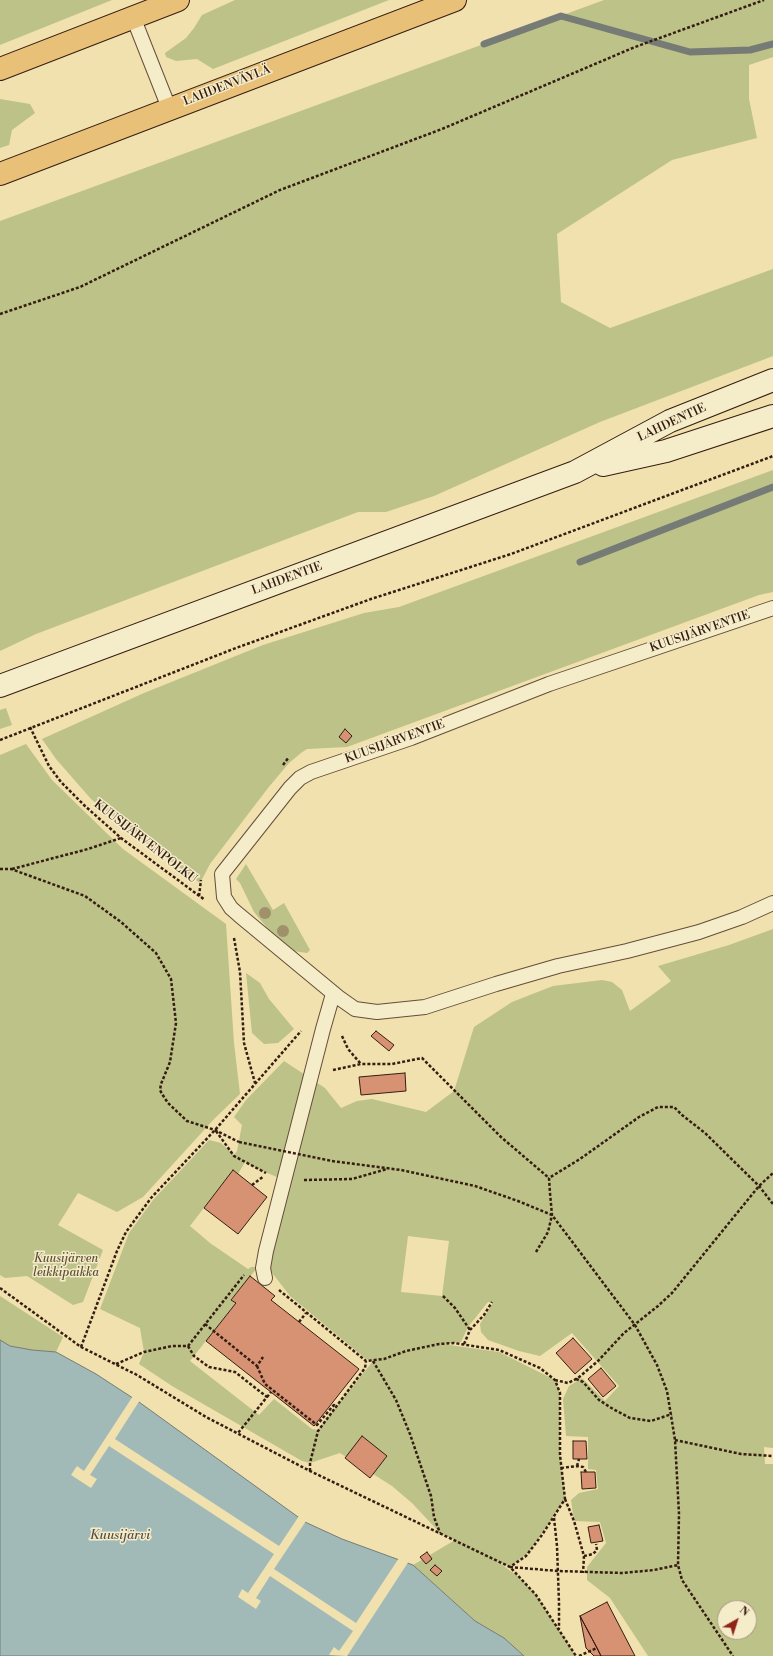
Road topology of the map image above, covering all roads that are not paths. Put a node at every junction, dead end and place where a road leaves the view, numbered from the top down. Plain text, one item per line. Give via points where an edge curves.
1 (178, 0) edge
2 (456, 0) edge
3 (134, 17) junction
4 (0, 69) edge
5 (169, 108) junction
6 (0, 174) edge
7 (773, 380) edge
8 (773, 416) edge
9 (575, 472) junction
10 (773, 608) edge
11 (0, 686) edge
12 (773, 904) edge
13 (336, 996) junction
14 (264, 1273) road end

1 - 3 highway
2 - 5 highway, LAHDENVÄYLÄ
3 - 4 highway
3 - 5 lane
5 - 6 highway, LAHDENVÄYLÄ
7 - 9 main road, LAHDENTIE via 670,421
8 - 9 main road, LAHDENTIE via 666,451
9 - 11 main road, LAHDENTIE
10 - 13 lane, KUUSIJÄRVENTIE via 549,684 300,778 222,874 224,897 231,908
12 - 13 lane, KUUSIJÄRVENTIE via 699,932 558,966 425,1007 366,1011 355,1009
13 - 14 lane via 329,1004 284,1180

